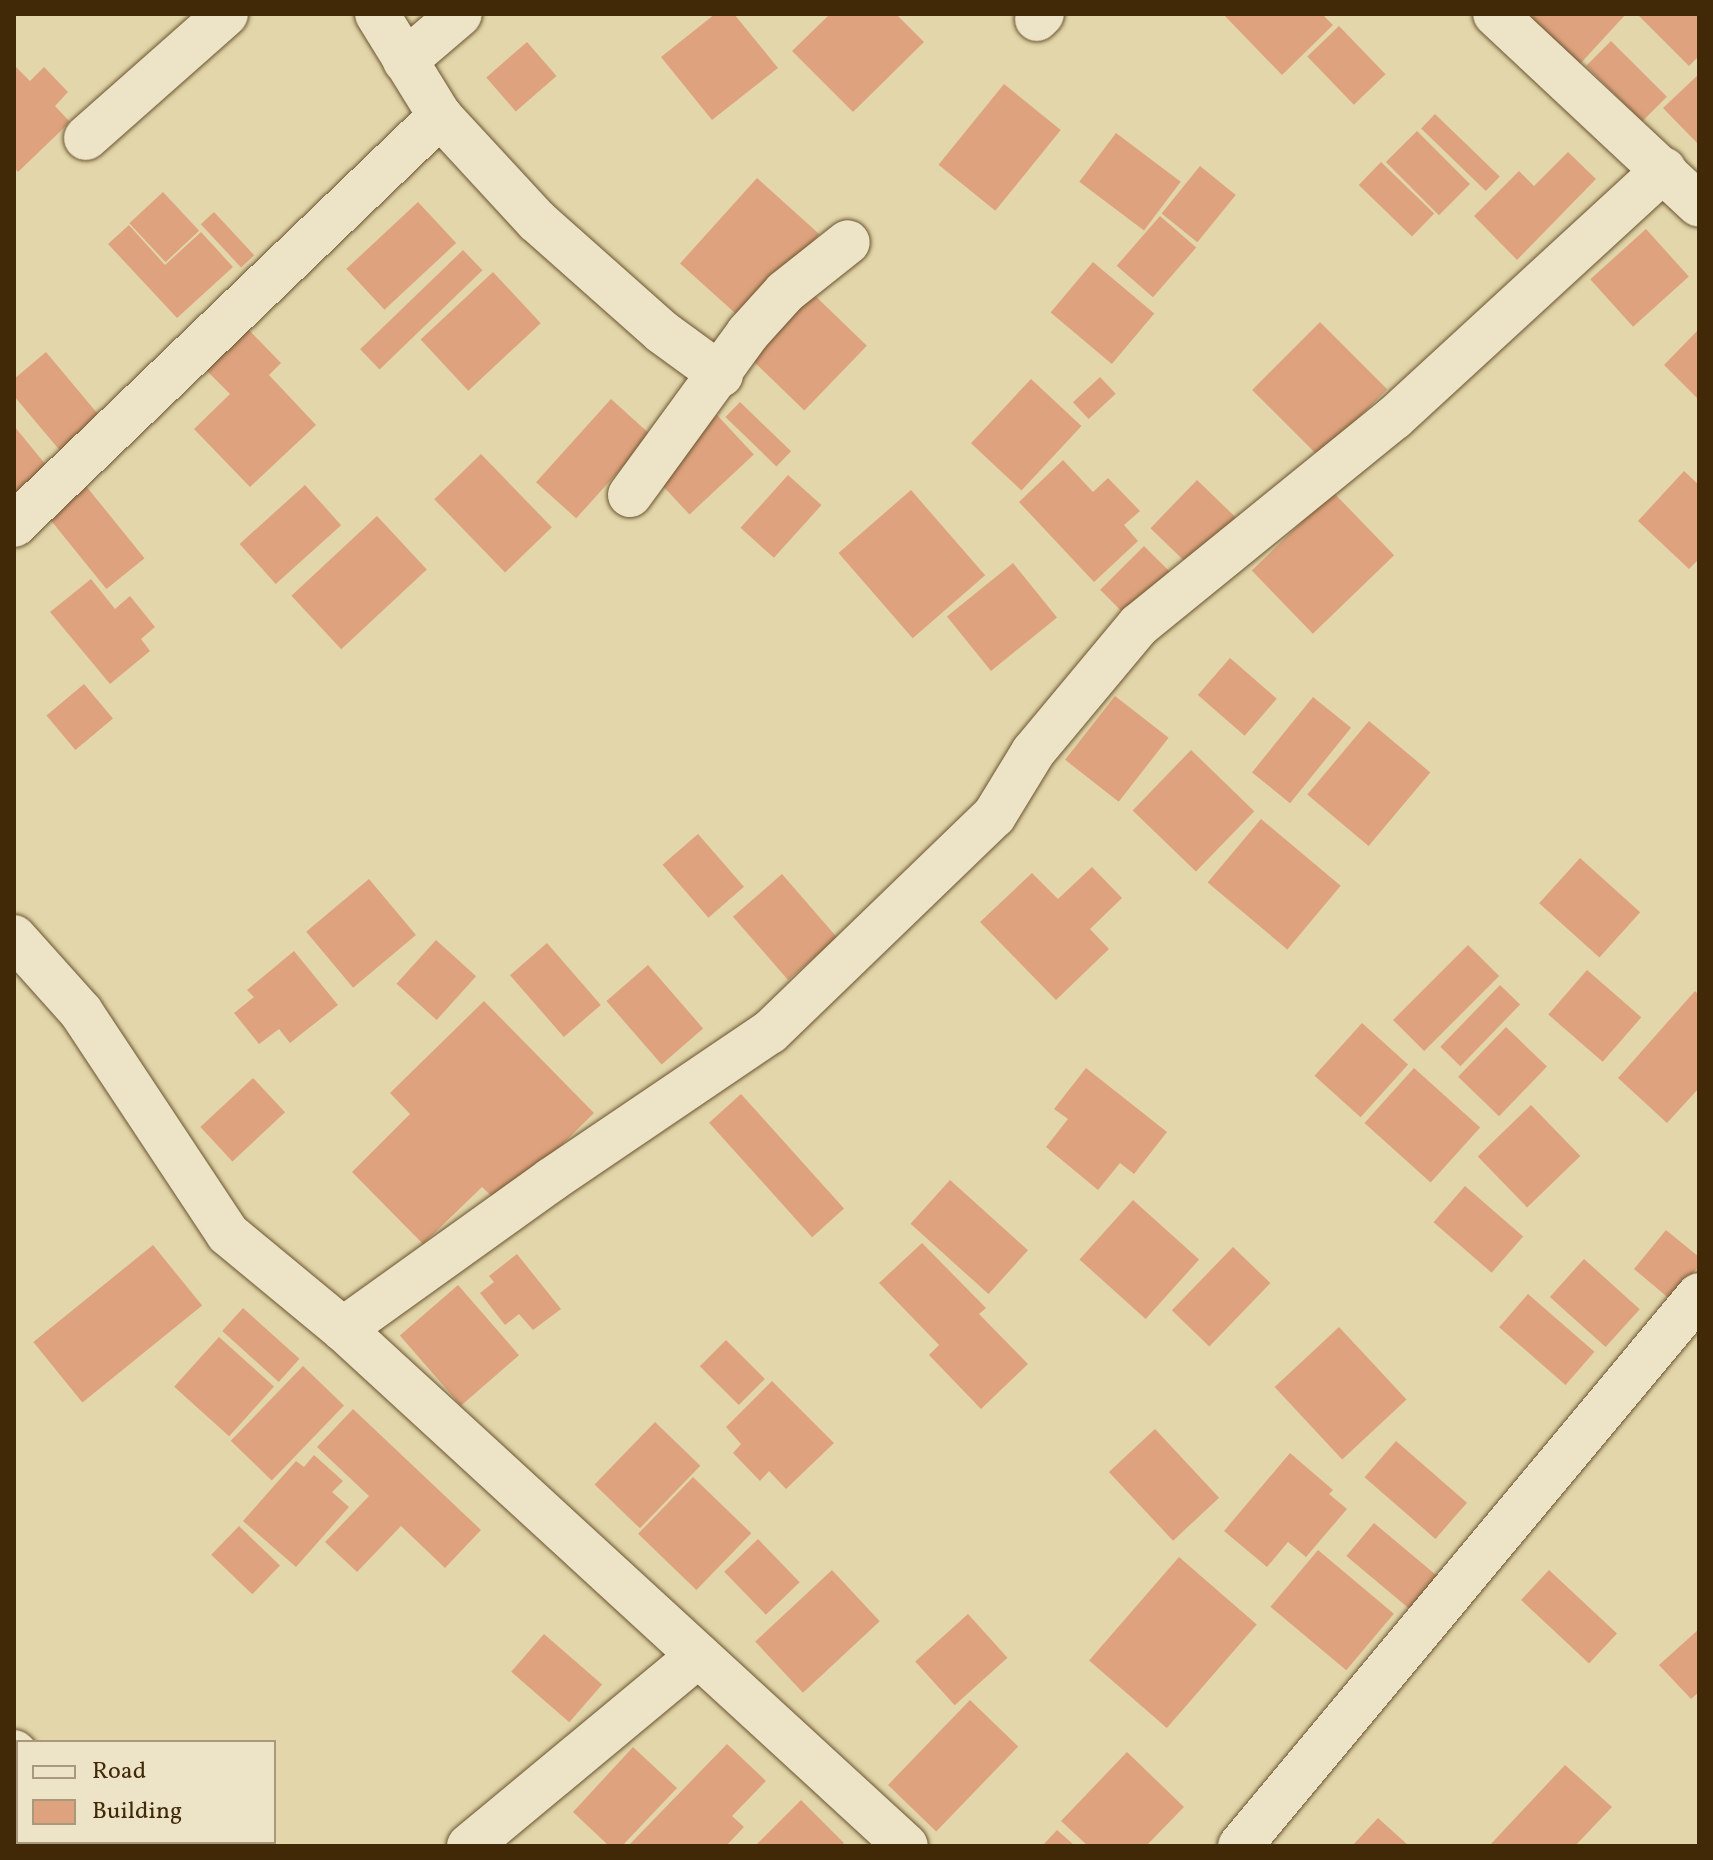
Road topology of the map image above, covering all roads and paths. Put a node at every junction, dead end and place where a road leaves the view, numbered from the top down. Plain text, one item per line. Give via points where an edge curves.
1 (226, 14) edge
2 (377, 14) edge
3 (460, 14) edge
4 (1495, 14) edge
5 (405, 61) junction
6 (440, 116) junction
7 (86, 138) dead end
8 (1664, 170) junction
9 (1699, 205) edge
10 (848, 242) dead end
11 (721, 375) junction
12 (630, 495) dead end
13 (14, 525) edge
14 (14, 937) edge
15 (1699, 1295) edge
16 (343, 1329) junction
17 (698, 1656) junction
18 (469, 1846) edge
19 (906, 1846) edge
20 (1240, 1846) edge

1 - 7 street
2 - 5 street
3 - 5 street
4 - 8 street
5 - 6 street
6 - 11 street via 537,221 662,332
6 - 13 street
8 - 9 street
8 - 16 street via 1394,418 1139,625 1033,752 994,816 770,1032
10 - 11 street via 785,292 748,333
11 - 12 street
14 - 16 street via 81,1012 228,1234
15 - 20 street
16 - 17 street
17 - 18 street
17 - 19 street

